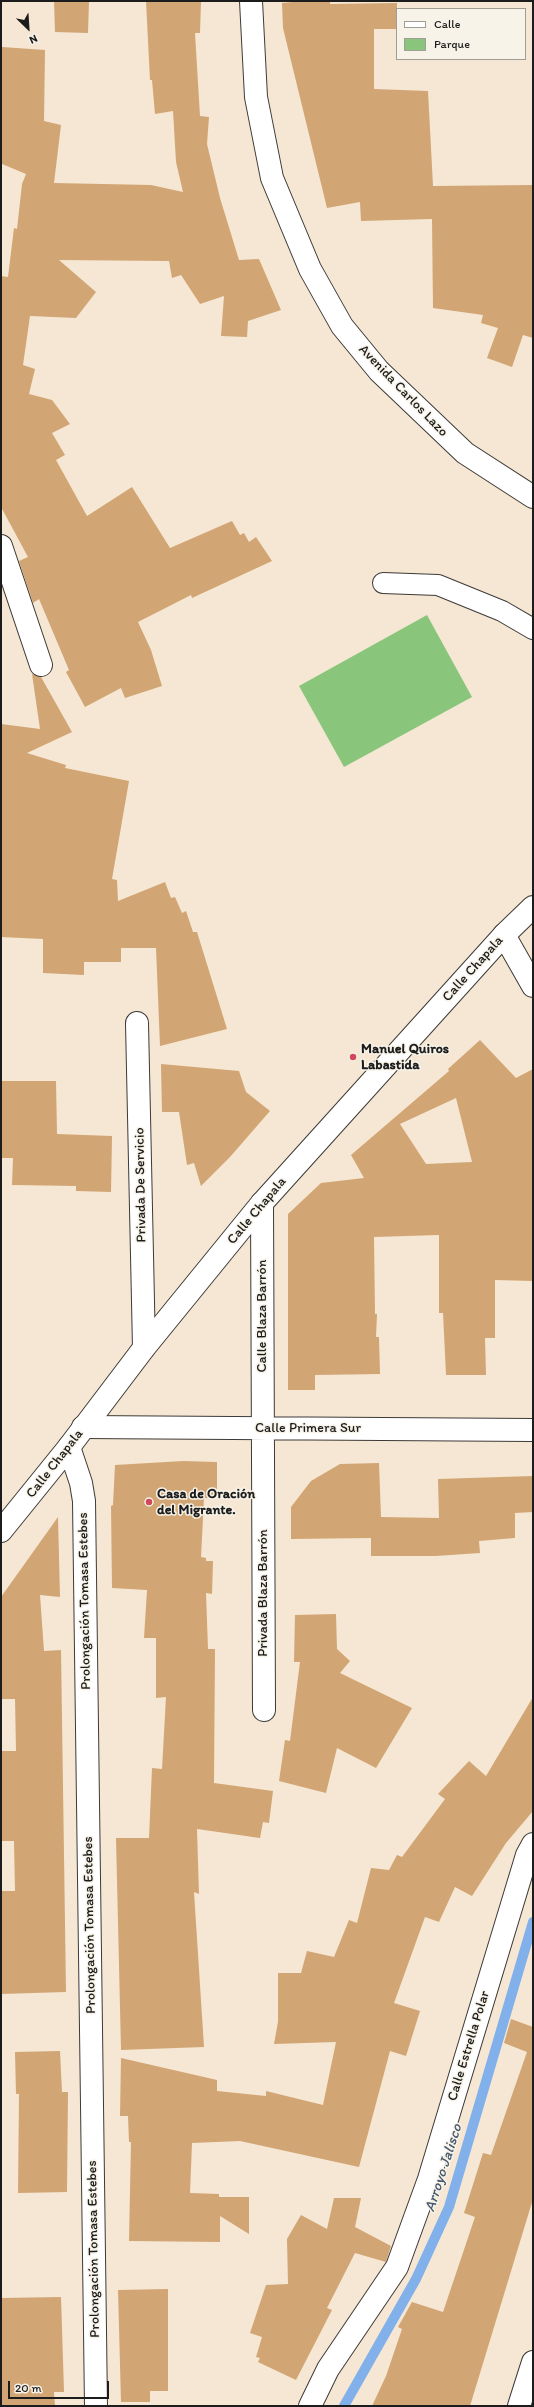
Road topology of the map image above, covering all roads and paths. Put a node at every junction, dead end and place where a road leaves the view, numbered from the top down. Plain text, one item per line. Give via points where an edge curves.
1 (251, 1) edge
2 (533, 497) edge
3 (1, 546) edge
4 (383, 583) dead end
5 (533, 629) edge
6 (41, 665) dead end
7 (533, 907) edge
8 (504, 935) junction
9 (533, 986) edge
10 (137, 1023) dead end
11 (262, 1203) junction
12 (144, 1348) junction
13 (83, 1427) junction
14 (263, 1428) junction
15 (533, 1430) edge
16 (69, 1447) junction
17 (1, 1531) edge
18 (264, 1710) dead end
19 (533, 1844) edge
20 (533, 2362) edge
21 (96, 2406) edge
22 (310, 2406) edge
23 (519, 2406) edge

1 - 2 street, Avenida Carlos Lazo via 256,97 272,178 310,270 342,326 379,371 465,453
3 - 6 street
4 - 5 lane via 438,585 502,611
7 - 8 street, Calle Chapala
8 - 9 street
8 - 11 street, Calle Chapala
10 - 12 street, Privada De Servicio
11 - 12 street, Calle Chapala
11 - 14 street, Calle Blaza Barrón
12 - 13 street, Calle Chapala
13 - 14 street, Calle Primera Sur
13 - 16 street, Calle Chapala
14 - 15 street, Calle Primera Sur
14 - 18 street, Privada Blaza Barrón
16 - 17 street, Calle Chapala
16 - 21 street, Prolongación Tomasa Estebes via 84,1501
19 - 22 street, Calle Estrella Polar via 527,1855 429,2179 397,2267 328,2369
20 - 23 street

